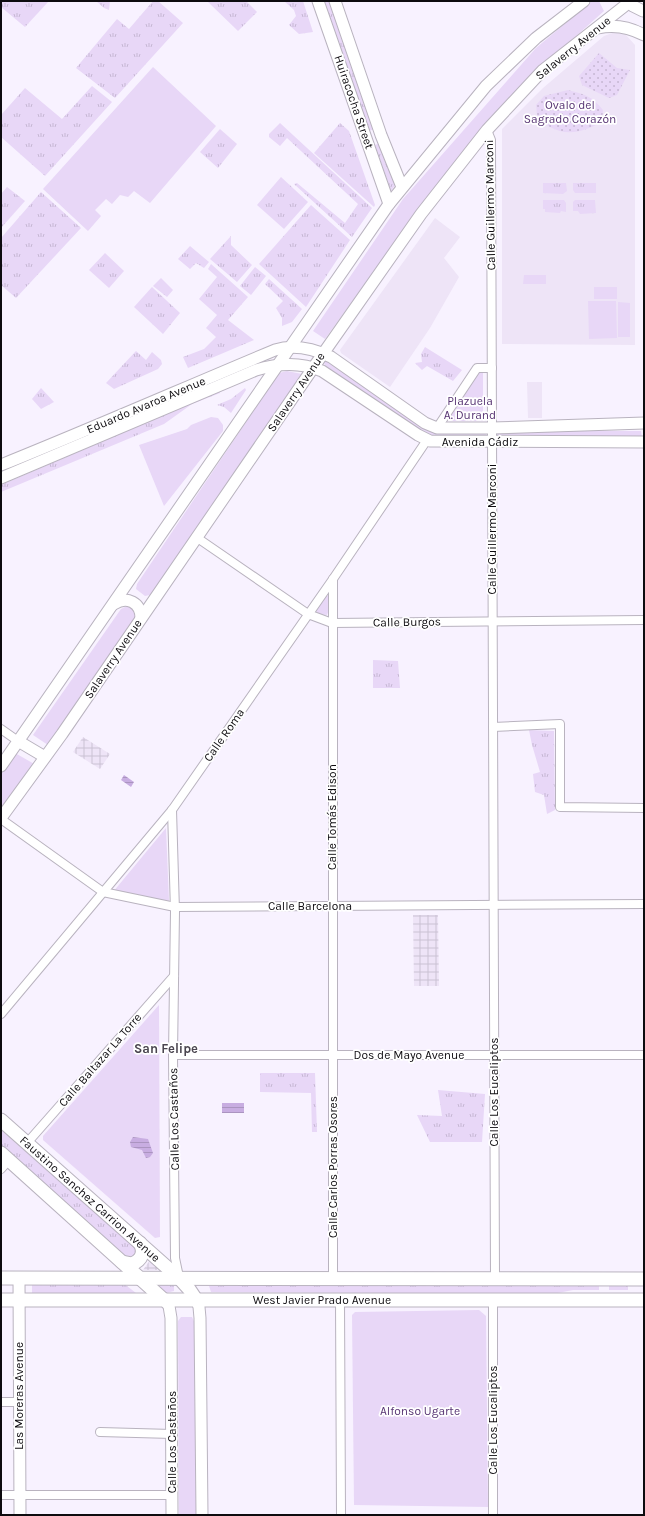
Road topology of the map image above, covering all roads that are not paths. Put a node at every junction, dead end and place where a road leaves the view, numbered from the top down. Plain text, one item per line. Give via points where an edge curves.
1 (318, 1) edge
2 (335, 1) edge
3 (584, 1) edge
4 (629, 2) edge
5 (644, 9) edge
6 (596, 29) junction
7 (644, 35) edge
8 (487, 130) junction
9 (381, 135) junction
10 (367, 139) junction
11 (402, 187) junction
12 (389, 204) junction
13 (291, 347) junction
14 (323, 353) junction
15 (279, 364) junction
16 (313, 368) junction
17 (492, 368) junction
18 (175, 391) junction
19 (180, 403) junction
20 (644, 423) edge
21 (438, 428) junction
22 (492, 428) junction
23 (427, 440) junction
24 (492, 442) junction
25 (644, 442) edge
26 (1, 465) edge
27 (1, 478) edge
28 (196, 537) junction
29 (333, 579) junction
30 (127, 584) junction
31 (153, 600) junction
32 (114, 604) junction
33 (308, 614) junction
34 (141, 618) junction
35 (493, 620) junction
36 (644, 620) edge
37 (332, 623) junction
38 (493, 727) junction
39 (1, 729) edge
40 (18, 741) junction
41 (45, 757) junction
42 (1, 766) edge
43 (644, 808) edge
44 (172, 810) junction
45 (1, 819) edge
46 (103, 892) junction
47 (644, 904) edge
48 (333, 905) junction
49 (494, 905) junction
50 (175, 909) junction
51 (174, 976) junction
52 (1, 1014) edge
53 (173, 1055) junction
54 (332, 1055) junction
55 (494, 1055) junction
56 (644, 1055) edge
57 (1, 1120) edge
58 (27, 1143) junction
59 (4, 1161) edge
60 (140, 1243) junction
61 (122, 1262) junction
62 (1, 1278) edge
63 (19, 1278) junction
64 (139, 1278) junction
65 (179, 1278) junction
66 (333, 1279) junction
67 (495, 1279) junction
68 (600, 1279) junction
69 (644, 1279) edge
70 (1, 1300) edge
71 (19, 1300) junction
72 (164, 1300) junction
73 (197, 1300) junction
74 (493, 1300) junction
75 (600, 1300) junction
76 (644, 1300) edge
77 (340, 1301) junction
78 (1, 1402) edge
79 (19, 1402) junction
80 (100, 1432) dead end
81 (172, 1434) junction
82 (1, 1495) edge
83 (20, 1495) junction
84 (172, 1495) junction
85 (20, 1515) edge
86 (172, 1515) edge
87 (202, 1515) edge
88 (341, 1515) edge
89 (493, 1515) edge

1 - 10 main road, Huiracocha Street
2 - 9 main road, Huiracocha Street
3 - 11 main road via 536,38 491,81
4 - 5 main road
4 - 6 main road, Salaverry Avenue
6 - 7 main road via 620,26
6 - 8 main road, Salaverry Avenue via 542,70
8 - 14 main road, Salaverry Avenue via 421,214
8 - 17 street, Calle Guillermo Marconi via 491,144
9 - 10 main road
9 - 11 main road, Huiracocha Street
10 - 12 main road, Huiracocha Street
11 - 12 main road
12 - 13 main road
13 - 14 main road, Avenida Cádiz
13 - 15 main road
13 - 18 main road, Eduardo Avaroa Avenue via 275,350
14 - 16 main road, Salaverry Avenue
14 - 21 main road, Avenida Cádiz via 426,423
15 - 16 main road, Eduardo Avaroa Avenue
15 - 19 main road, Eduardo Avaroa Avenue via 256,370
15 - 30 main road
16 - 23 main road, Avenida Cádiz
16 - 28 main road, Salaverry Avenue
17 - 21 street via 477,368
17 - 22 street, Calle Guillermo Marconi
18 - 19 main road
18 - 26 main road, Eduardo Avaroa Avenue
19 - 27 main road, Eduardo Avaroa Avenue
20 - 22 main road, Avenida Cádiz
21 - 22 main road, Avenida Cádiz
22 - 24 street, Calle Guillermo Marconi
23 - 24 main road, Avenida Cádiz
23 - 29 street, Calle Roma
24 - 25 main road, Avenida Cádiz
24 - 35 street, Calle Guillermo Marconi
28 - 31 main road, Salaverry Avenue
28 - 33 street, Calle Burgos
29 - 33 street, Calle Roma
29 - 37 street, Calle Tomás Edison
30 - 31 main road via 129,591 137,599
30 - 32 main road
31 - 34 main road, Salaverry Avenue
32 - 34 main road via 124,600 131,601 139,608
32 - 40 main road
33 - 37 street, Calle Burgos
33 - 44 street, Calle Roma
34 - 41 main road, Salaverry Avenue
35 - 36 street, Calle Burgos
35 - 37 street, Calle Burgos
35 - 38 street, Calle Guillermo Marconi
37 - 48 street, Calle Tomás Edison
38 - 43 street via 560,724 560,807
38 - 49 street, Calle Guillermo Marconi
39 - 40 street
40 - 41 main road
40 - 42 main road
41 - 45 main road, Salaverry Avenue
44 - 46 street, Calle Roma
44 - 50 street, Calle Los Castaños
45 - 46 street, Calle Barcelona
46 - 50 street, Calle Barcelona
46 - 52 street, Calle Roma
47 - 49 street, Calle Barcelona
48 - 49 street, Calle Barcelona
48 - 50 street, Calle Barcelona
48 - 54 street, Calle Tomás Edison
49 - 55 street, Calle Los Eucaliptos
50 - 51 street, Calle Los Castaños
51 - 53 street, Calle Los Castaños
51 - 58 street, Calle Baltazar La Torre
53 - 54 street, Dos de Mayo Avenue
53 - 65 street, Calle Los Castaños via 175,1258
54 - 55 street, Dos de Mayo Avenue
54 - 66 street, Calle Carlos Porras Osores
55 - 56 street, Dos de Mayo Avenue
55 - 67 street, Calle Los Eucaliptos
57 - 58 main road, Faustino Sanchez Carrion Avenue
58 - 60 main road, Faustino Sanchez Carrion Avenue
59 - 61 main road
60 - 61 main road via 140,1259 132,1264
60 - 65 main road, Faustino Sanchez Carrion Avenue
61 - 64 main road
62 - 63 main road
63 - 64 main road
63 - 71 main road, Las Moreras Avenue
64 - 65 main road, West Javier Prado Avenue
64 - 72 main road
65 - 66 main road, West Javier Prado Avenue
65 - 73 main road, Faustino Sanchez Carrion Avenue
66 - 67 main road, West Javier Prado Avenue
67 - 68 main road, West Javier Prado Avenue
68 - 69 main road, West Javier Prado Avenue
68 - 75 main road via 607,1289 605,1296
70 - 71 main road, West Javier Prado Avenue
71 - 72 main road, West Javier Prado Avenue
71 - 79 main road, Las Moreras Avenue
72 - 73 main road, West Javier Prado Avenue
72 - 81 main road, Calle Los Castaños via 169,1306 172,1318
73 - 77 main road, West Javier Prado Avenue
73 - 87 main road via 200,1307
74 - 75 main road, West Javier Prado Avenue
74 - 77 main road, West Javier Prado Avenue
74 - 89 street, Calle Los Eucaliptos
75 - 76 main road, West Javier Prado Avenue
77 - 88 street
78 - 79 street
79 - 83 main road, Las Moreras Avenue
80 - 81 street
81 - 84 main road, Calle Los Castaños
82 - 83 street
83 - 84 street
83 - 85 main road, Las Moreras Avenue
84 - 86 main road, Calle Los Castaños

